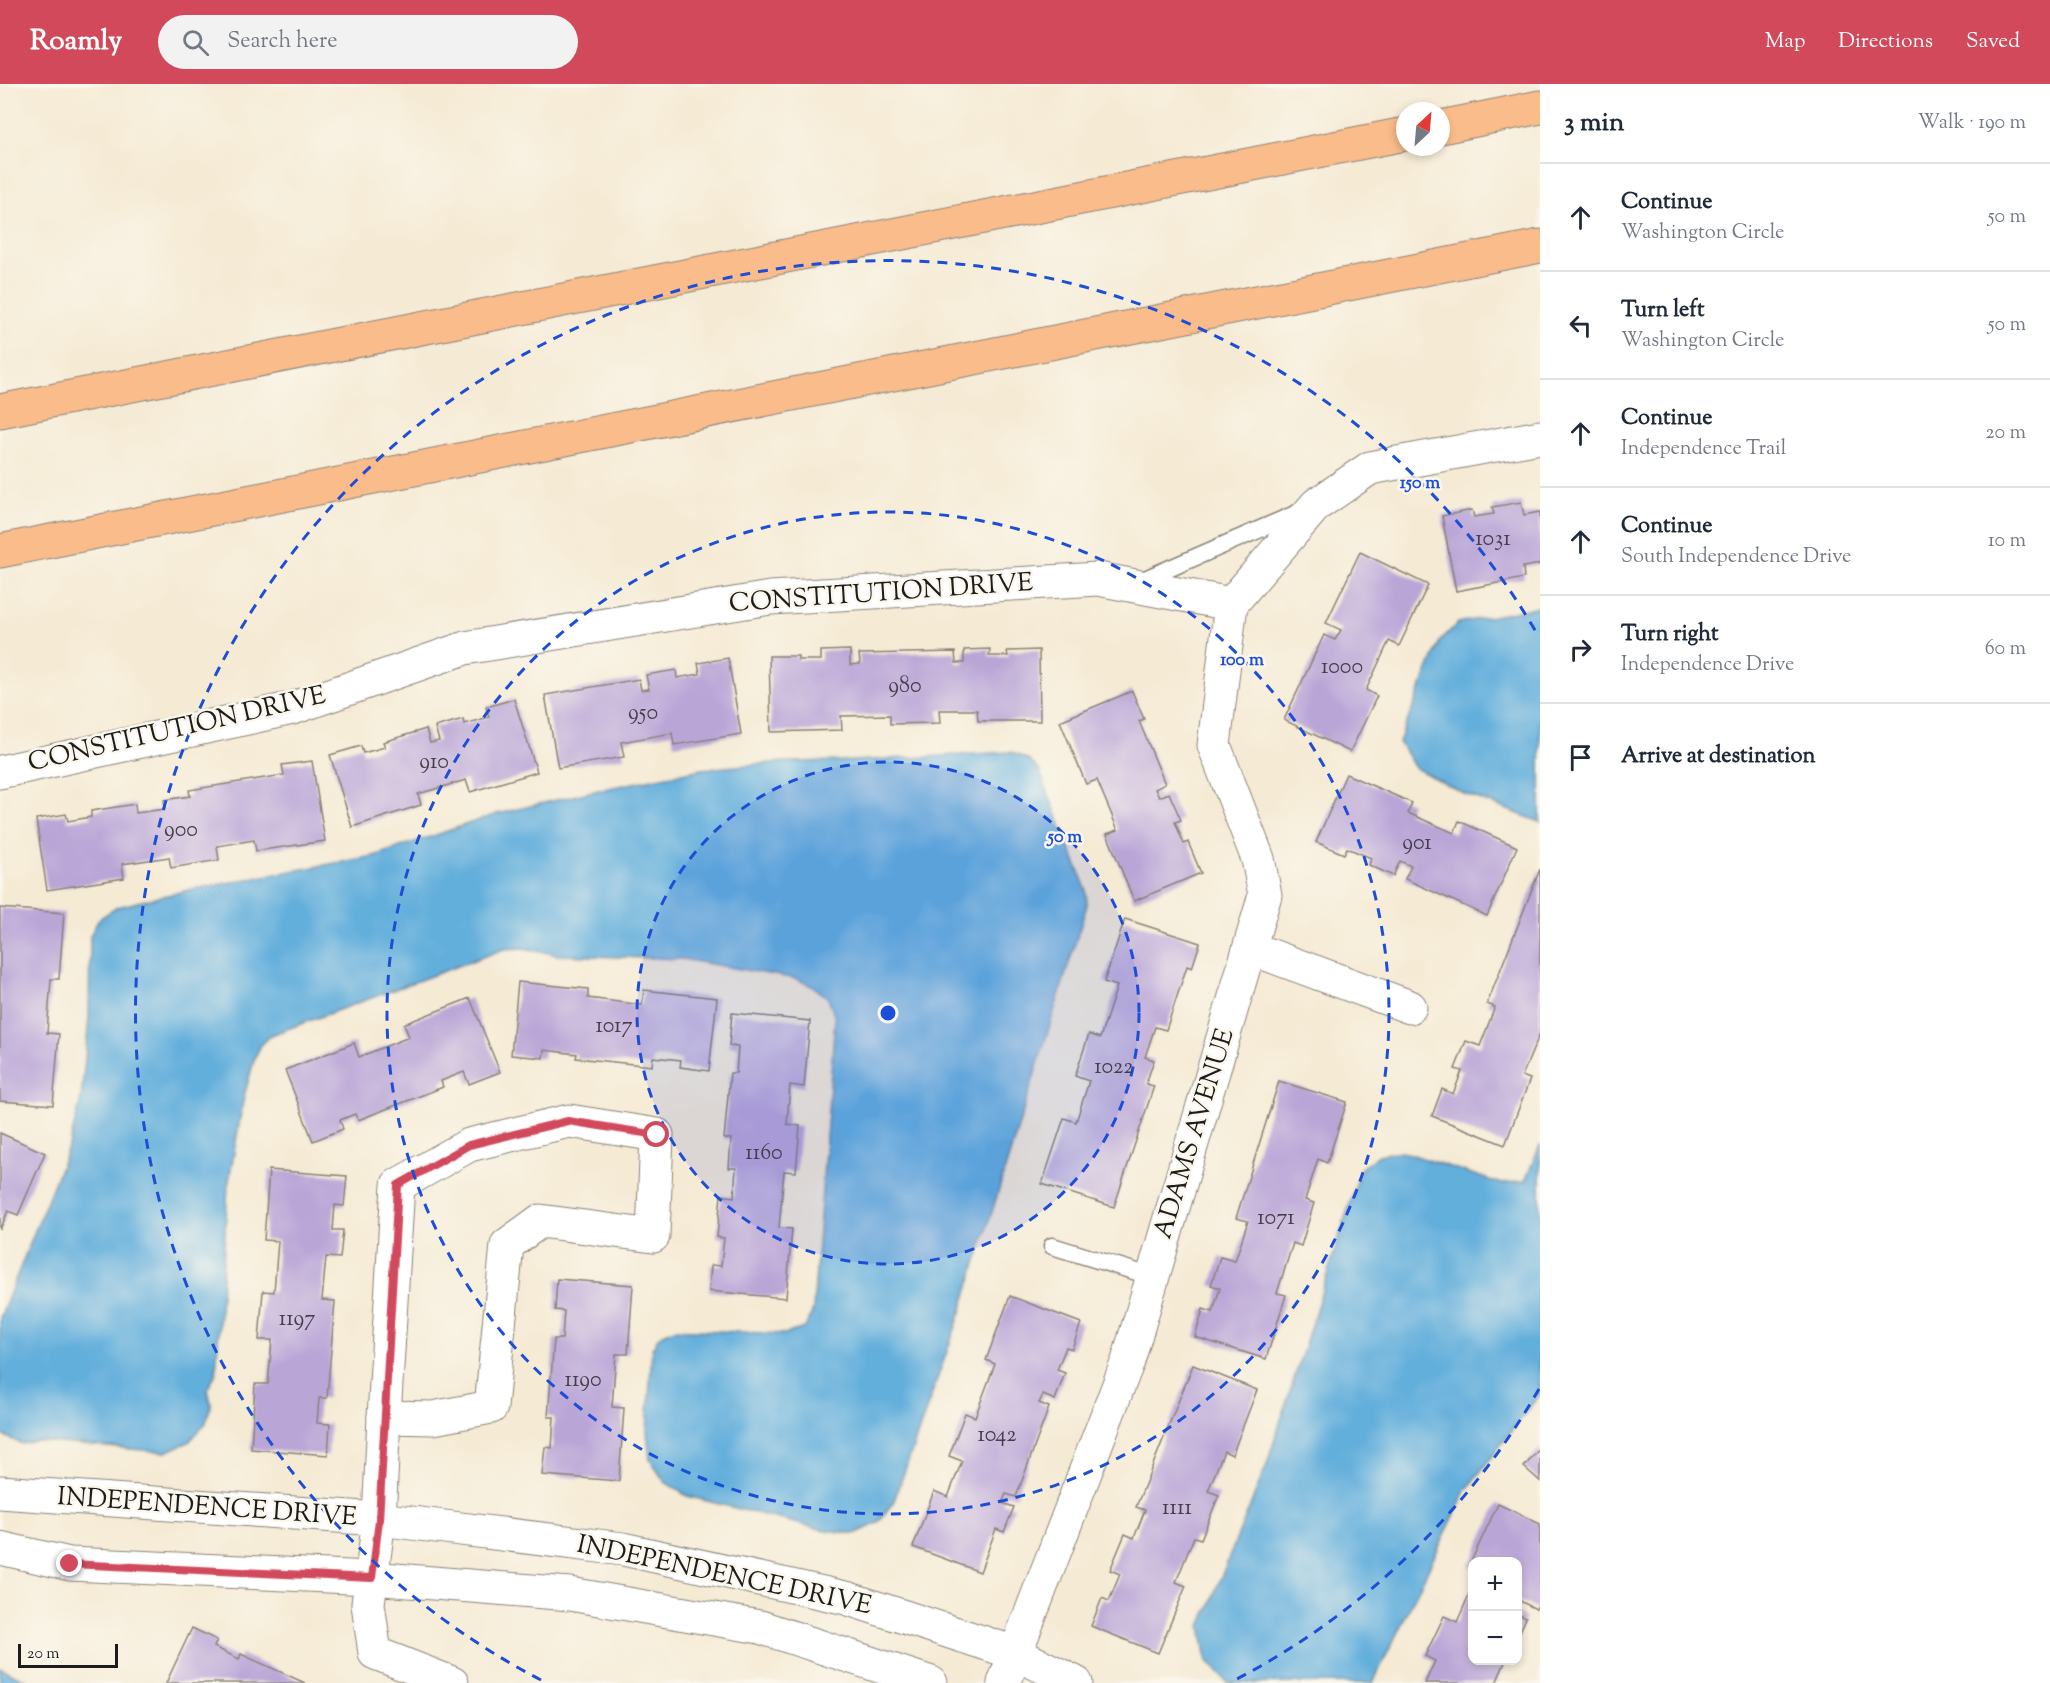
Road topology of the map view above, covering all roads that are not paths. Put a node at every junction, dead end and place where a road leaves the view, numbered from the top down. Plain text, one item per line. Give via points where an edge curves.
1 (1540, 107) edge
2 (1450, 125) edge
3 (1396, 136) edge
4 (1540, 246) edge
5 (0, 411) edge
6 (1540, 437) edge
7 (1316, 505) junction
8 (0, 551) edge
9 (1132, 585) junction
10 (1231, 604) junction
11 (0, 772) edge
12 (1250, 948) junction
13 (1410, 1006) dead end
14 (1052, 1246) dead end
15 (1153, 1277) junction
16 (384, 1417) junction
17 (0, 1492) edge
18 (379, 1520) junction
19 (0, 1548) edge
20 (372, 1578) junction
21 (1009, 1668) edge
22 (452, 1683) edge
23 (931, 1683) edge
24 (1076, 1683) edge

1 - 2 highway
3 - 5 highway
4 - 8 highway
6 - 7 street via 1370,468
7 - 9 lane
7 - 10 street
9 - 10 street, CONSTITUTION DRIVE
9 - 11 street, CONSTITUTION DRIVE via 1098,579 770,598 465,648 293,708
10 - 12 street, ADAMS AVENUE via 1214,745 1258,860 1265,896
12 - 13 street
12 - 15 street, ADAMS AVENUE
14 - 15 lane
15 - 21 street, ADAMS AVENUE via 1128,1361
16 - 16 street via 398,1185 469,1145 568,1121 657,1135 653,1236 540,1221 507,1245 492,1407 433,1418
16 - 18 street
17 - 18 street, INDEPENDENCE DRIVE
18 - 20 street
18 - 21 street, INDEPENDENCE DRIVE via 623,1549 846,1598
19 - 20 street, INDEPENDENCE DRIVE via 70,1564
20 - 22 street via 368,1604 375,1653
20 - 23 street, INDEPENDENCE DRIVE via 570,1594 760,1626
21 - 24 street, INDEPENDENCE DRIVE

